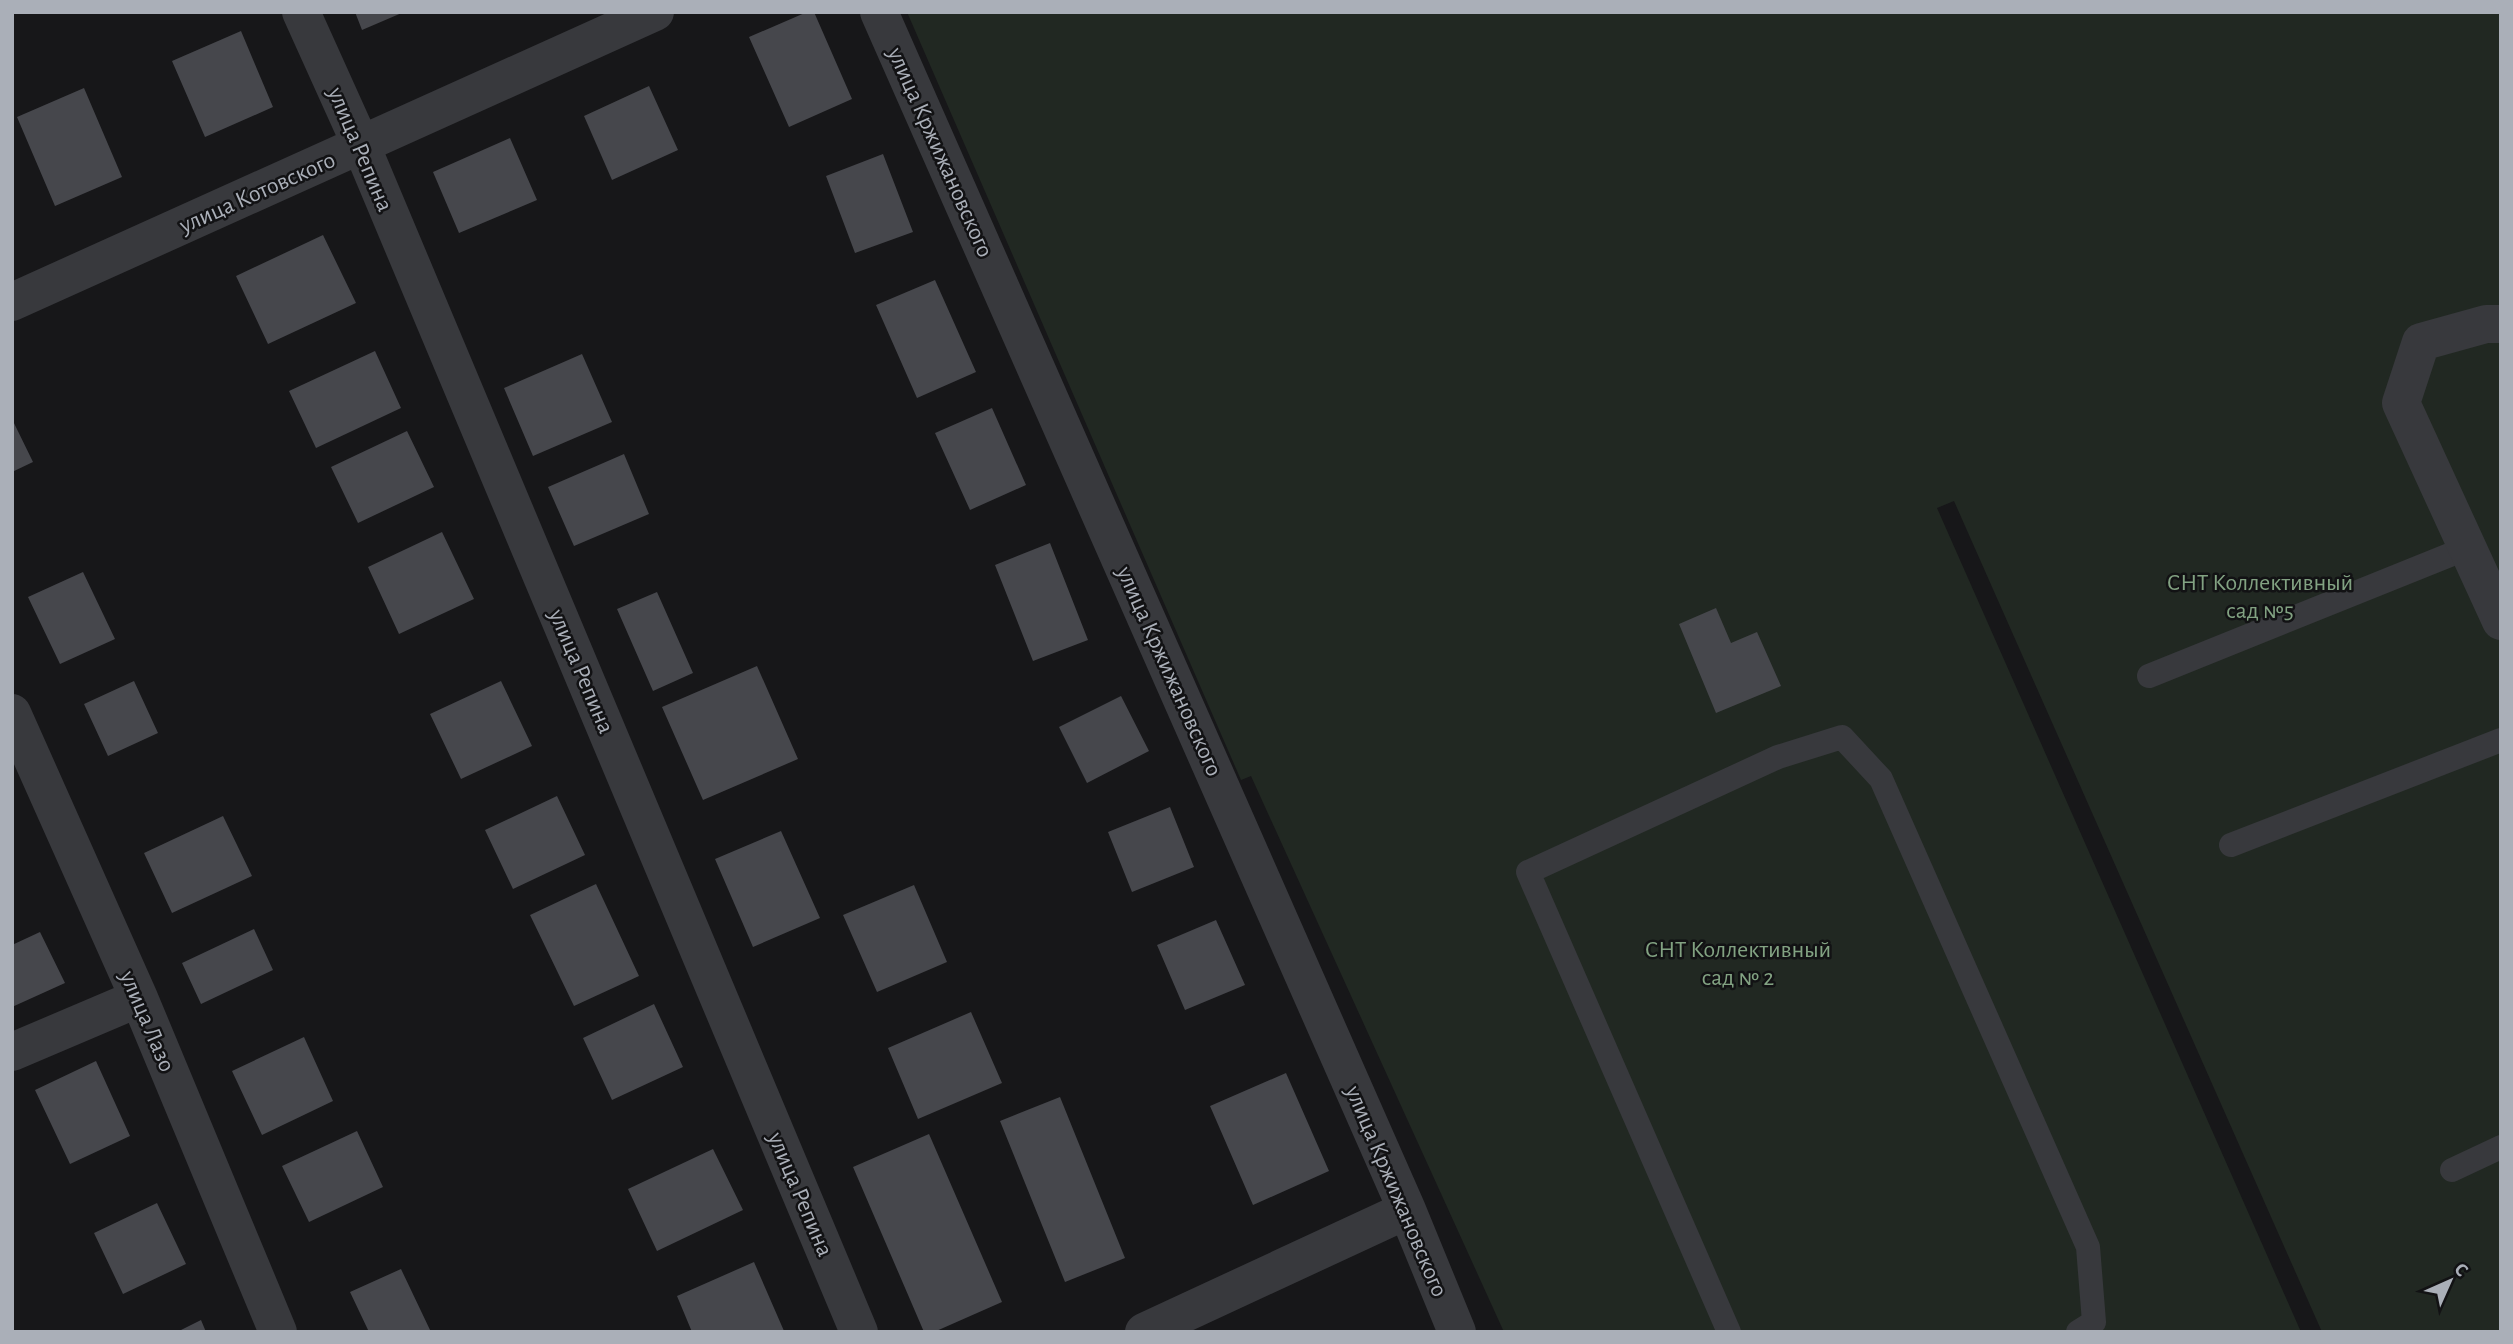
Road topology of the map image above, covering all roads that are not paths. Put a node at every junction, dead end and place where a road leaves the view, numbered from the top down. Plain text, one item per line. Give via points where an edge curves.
1 (301, 12) edge
2 (655, 12) edge
3 (879, 12) edge
4 (360, 145) junction
5 (12, 302) edge
6 (2501, 324) edge
7 (2467, 548) junction
8 (2501, 621) edge
9 (2150, 676) dead end
10 (12, 713) edge
11 (2501, 740) edge
12 (2231, 845) dead end
13 (139, 998) junction
14 (12, 1052) edge
15 (2501, 1147) edge
16 (2452, 1170) dead end
17 (1407, 1210) junction
18 (278, 1332) edge
19 (859, 1332) edge
20 (1144, 1332) edge
21 (1457, 1332) edge
22 (1729, 1332) edge
23 (2078, 1332) edge

1 - 4 street, улица Репина
2 - 4 street, улица Котовского
3 - 17 street, улица Кржижановского
4 - 5 street, улица Котовского
4 - 19 street, улица Репина
6 - 7 street via 2421,342 2400,403
7 - 8 street
7 - 9 lane
10 - 13 street, улица Лазо
11 - 12 lane
13 - 14 street
13 - 18 street, улица Лазо
15 - 16 lane
17 - 20 street
17 - 21 street, улица Кржижановского
22 - 23 lane via 1528,872 1778,757 1842,737 1881,779 2088,1247 2094,1322

